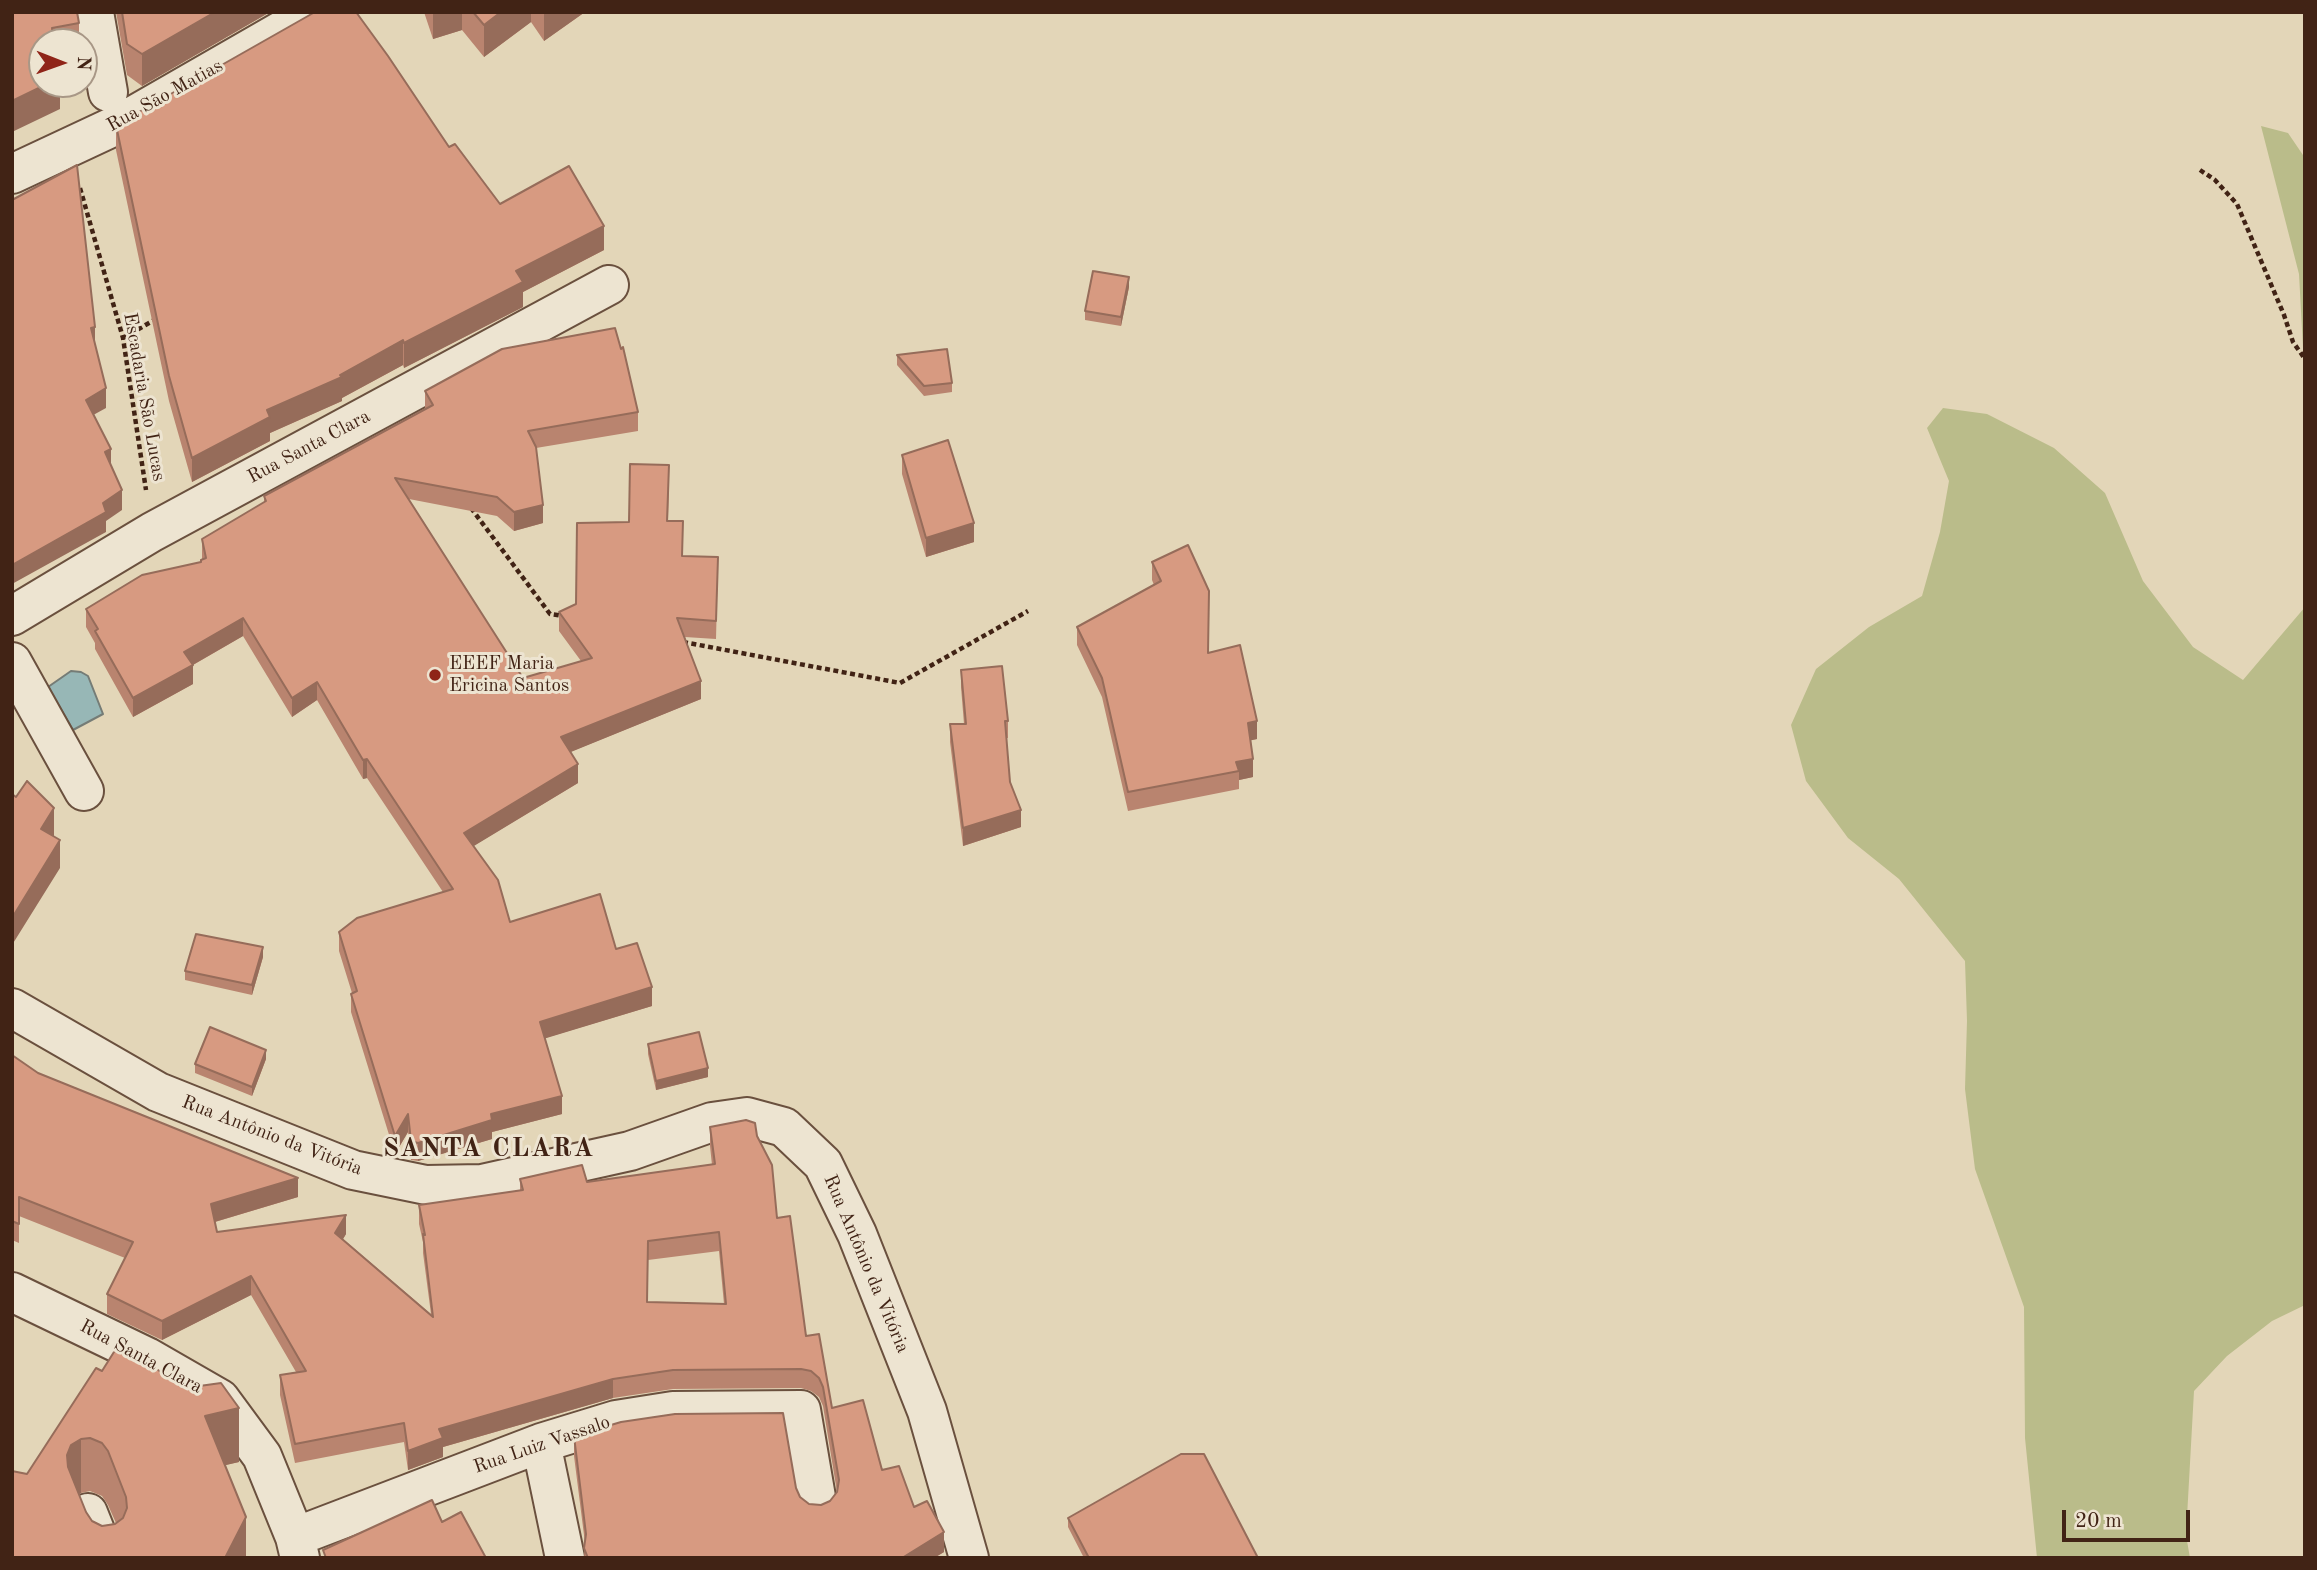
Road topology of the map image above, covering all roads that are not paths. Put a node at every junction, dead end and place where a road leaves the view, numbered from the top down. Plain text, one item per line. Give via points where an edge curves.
1 (94, 12) edge
2 (314, 12) edge
3 (108, 92) dead end
4 (12, 174) edge
5 (608, 285) dead end
6 (12, 615) edge
7 (12, 662) edge
8 (84, 791) dead end
9 (12, 1008) edge
10 (12, 1292) edge
11 (541, 1443) junction
12 (817, 1503) edge
13 (88, 1513) edge
14 (298, 1547) edge
15 (106, 1558) edge
16 (565, 1558) edge
17 (969, 1558) edge

1 - 3 street
2 - 4 street, Rua São Matias via 121,122
5 - 6 street, Rua Santa Clara via 152,532
7 - 8 street
9 - 17 street, Rua Antônio da Vitória via 158,1093 353,1170 426,1185 482,1184 616,1154 712,1122 747,1117 784,1128 823,1164 857,1234 927,1411
10 - 14 street, Rua Santa Clara via 220,1399 262,1456
11 - 12 street, Rua Luiz Vassalo via 616,1420 673,1411 801,1410
11 - 14 street, Rua Luiz Vassalo
11 - 16 street
13 - 15 street

